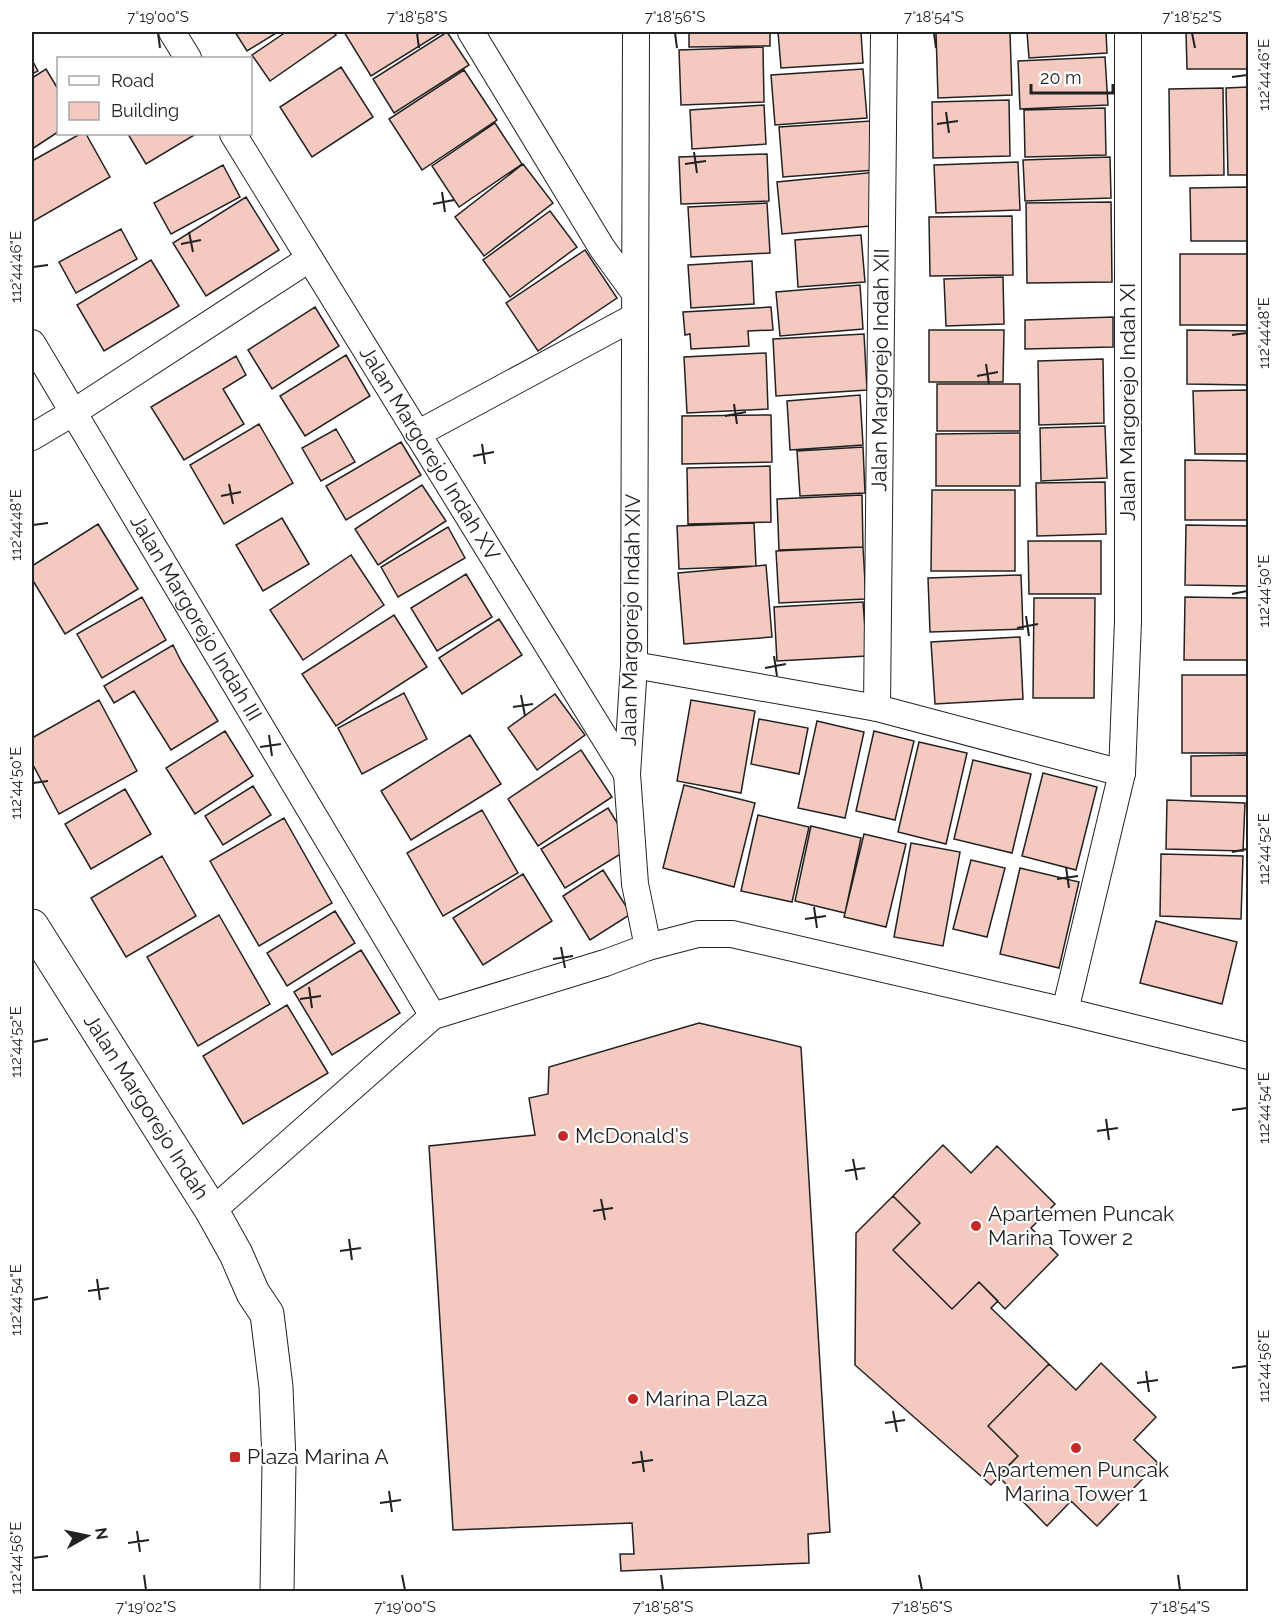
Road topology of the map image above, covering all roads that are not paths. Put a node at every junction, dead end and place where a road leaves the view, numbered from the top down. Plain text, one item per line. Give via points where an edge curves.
1 (172, 32) edge
2 (471, 32) edge
3 (636, 32) edge
4 (884, 32) edge
5 (1128, 32) edge
6 (187, 57) edge
7 (234, 135) edge
8 (309, 259) junction
9 (634, 304) junction
10 (32, 343) edge
11 (74, 412) junction
12 (417, 434) junction
13 (32, 436) edge
14 (634, 665) junction
15 (877, 708) junction
16 (1122, 773) junction
17 (627, 774) junction
18 (32, 926) edge
19 (648, 947) junction
20 (1065, 1011) junction
21 (433, 1017) junction
22 (1248, 1056) edge
23 (212, 1211) junction
24 (254, 1293) junction
25 (258, 1592) edge
26 (277, 1592) edge

1 - 6 street
2 - 9 street
3 - 9 street, Jalan Margorejo Indah XIV
4 - 15 street, Jalan Margorejo Indah XII
5 - 16 street, Jalan Margorejo Indah XI via 1128,621
7 - 8 street, Jalan Margorejo Indah XV
8 - 11 street
8 - 12 street, Jalan Margorejo Indah XV
9 - 12 street
9 - 14 street, Jalan Margorejo Indah XIV
10 - 11 street, Jalan Margorejo Indah III
11 - 13 street
11 - 21 street, Jalan Margorejo Indah III
12 - 17 street, Jalan Margorejo Indah XV
14 - 15 street
14 - 17 street, Jalan Margorejo Indah XIV
15 - 16 street
16 - 20 street, Jalan Margorejo Indah XI
17 - 19 street, Jalan Margorejo Indah XIV via 635,884
18 - 23 main road, Jalan Margorejo Indah
19 - 20 street via 698,934 732,934
19 - 21 street
20 - 22 street
21 - 23 street
23 - 24 main road, Jalan Margorejo Indah
24 - 25 main road via 249,1317 258,1461
24 - 26 main road, Jalan Margorejo Indah via 267,1314 276,1387

